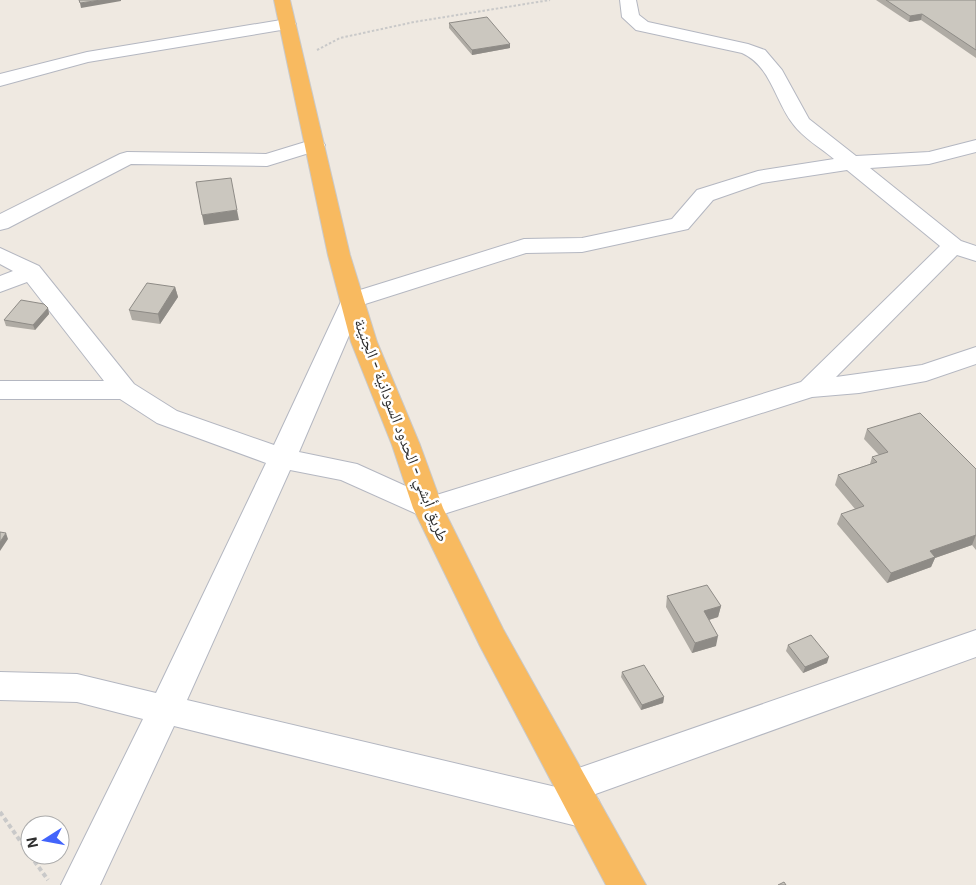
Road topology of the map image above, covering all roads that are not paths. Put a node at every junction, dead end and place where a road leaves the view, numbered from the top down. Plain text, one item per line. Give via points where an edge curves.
1 (628, 0) edge
2 (284, 12) edge
3 (0, 80) edge
4 (315, 145) junction
5 (976, 146) edge
6 (850, 163) junction
7 (0, 223) edge
8 (964, 250) edge
9 (0, 256) edge
10 (31, 271) junction
11 (0, 285) edge
12 (352, 300) junction
13 (976, 355) edge
14 (810, 388) junction
15 (0, 390) edge
16 (125, 390) junction
17 (283, 459) junction
18 (428, 508) junction
19 (976, 643) edge
20 (0, 686) edge
21 (166, 710) junction
22 (579, 799) junction
23 (80, 885) edge
24 (627, 885) edge

1 - 6 street via 631,16 642,26 759,54 773,70 801,122
2 - 3 street
2 - 4 highway, طريق أبشي - الحدود السودانية - الجنينة
4 - 7 street via 268,160 127,158
4 - 12 highway, طريق أبشي - الحدود السودانية - الجنينة
5 - 6 street via 929,158
6 - 8 street
6 - 12 street via 758,177 706,195 680,224 582,245 524,246
8 - 14 street
9 - 10 street
10 - 11 street
10 - 16 street
12 - 17 street
12 - 18 highway, طريق أبشي - الحدود السودانية - الجنينة via 364,342
13 - 14 street via 926,373
14 - 18 street
15 - 16 street
16 - 17 street via 166,417
17 - 18 street via 347,471
17 - 21 street
18 - 22 highway, طريق أبشي - الحدود السودانية - الجنينة via 491,637
19 - 22 street
20 - 21 street via 78,688
21 - 22 street
21 - 23 street
22 - 24 highway, طريق أبشي - الحدود السودانية - الجنينة

